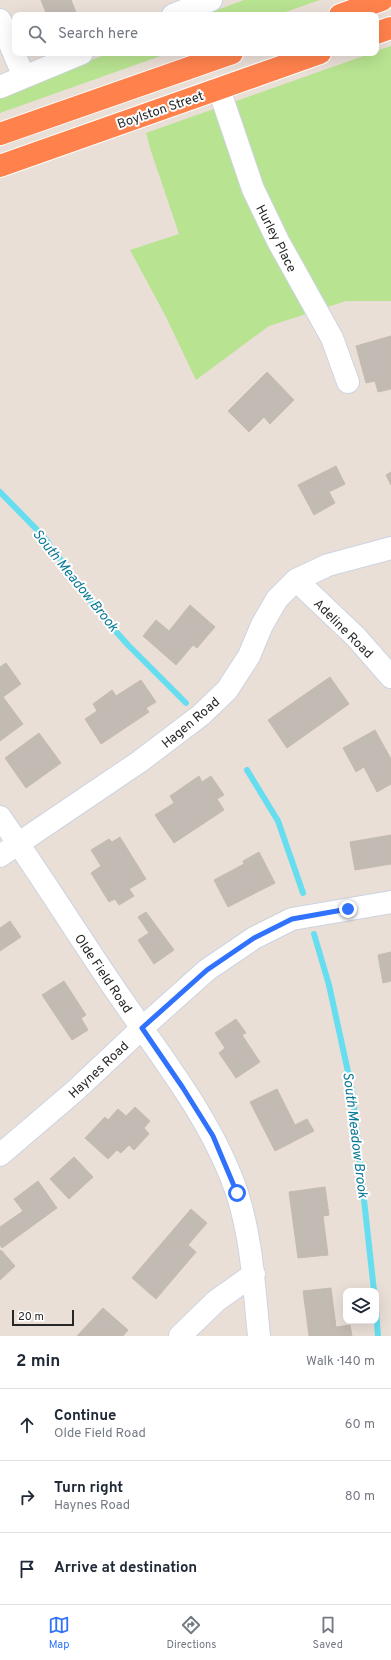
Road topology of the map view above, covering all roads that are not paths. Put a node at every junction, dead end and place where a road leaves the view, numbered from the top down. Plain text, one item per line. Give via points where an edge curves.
1 (211, 0) edge
2 (382, 0) edge
3 (181, 12) edge
4 (348, 12) edge
5 (0, 20) edge
6 (391, 28) edge
7 (379, 32) edge
8 (12, 48) edge
9 (15, 56) edge
10 (75, 56) edge
11 (223, 56) edge
12 (312, 56) edge
13 (24, 77) junction
14 (0, 87) edge
15 (219, 89) junction
16 (0, 134) edge
17 (0, 166) edge
18 (348, 382) dead end
19 (391, 548) edge
20 (296, 580) junction
21 (391, 677) edge
22 (0, 817) edge
23 (19, 844) junction
24 (0, 856) edge
25 (391, 902) edge
26 (142, 1028) junction
27 (0, 1155) edge
28 (254, 1274) junction
29 (180, 1336) edge
30 (259, 1336) edge

1 - 3 street
2 - 4 highway
5 - 8 street
6 - 7 highway
9 - 13 street
10 - 13 street
11 - 16 highway
12 - 15 highway, Boylston Street
13 - 14 street
15 - 17 highway, Boylston Street
15 - 18 street, Hurley Place via 253,189 278,242 332,338
19 - 20 street, Hagen Road via 328,565
20 - 21 street, Adeline Road via 356,637
20 - 23 street, Hagen Road via 277,598 249,656 227,690 201,715 139,762
22 - 23 street, Olde Field Road
23 - 24 street, Hagen Road
23 - 26 street, Olde Field Road
25 - 26 street, Haynes Road via 292,919 254,938 207,970
26 - 27 street, Haynes Road via 76,1090
26 - 28 street, Olde Field Road via 183,1088 219,1149 237,1193
28 - 29 street via 216,1301
28 - 30 street, Olde Field Road

